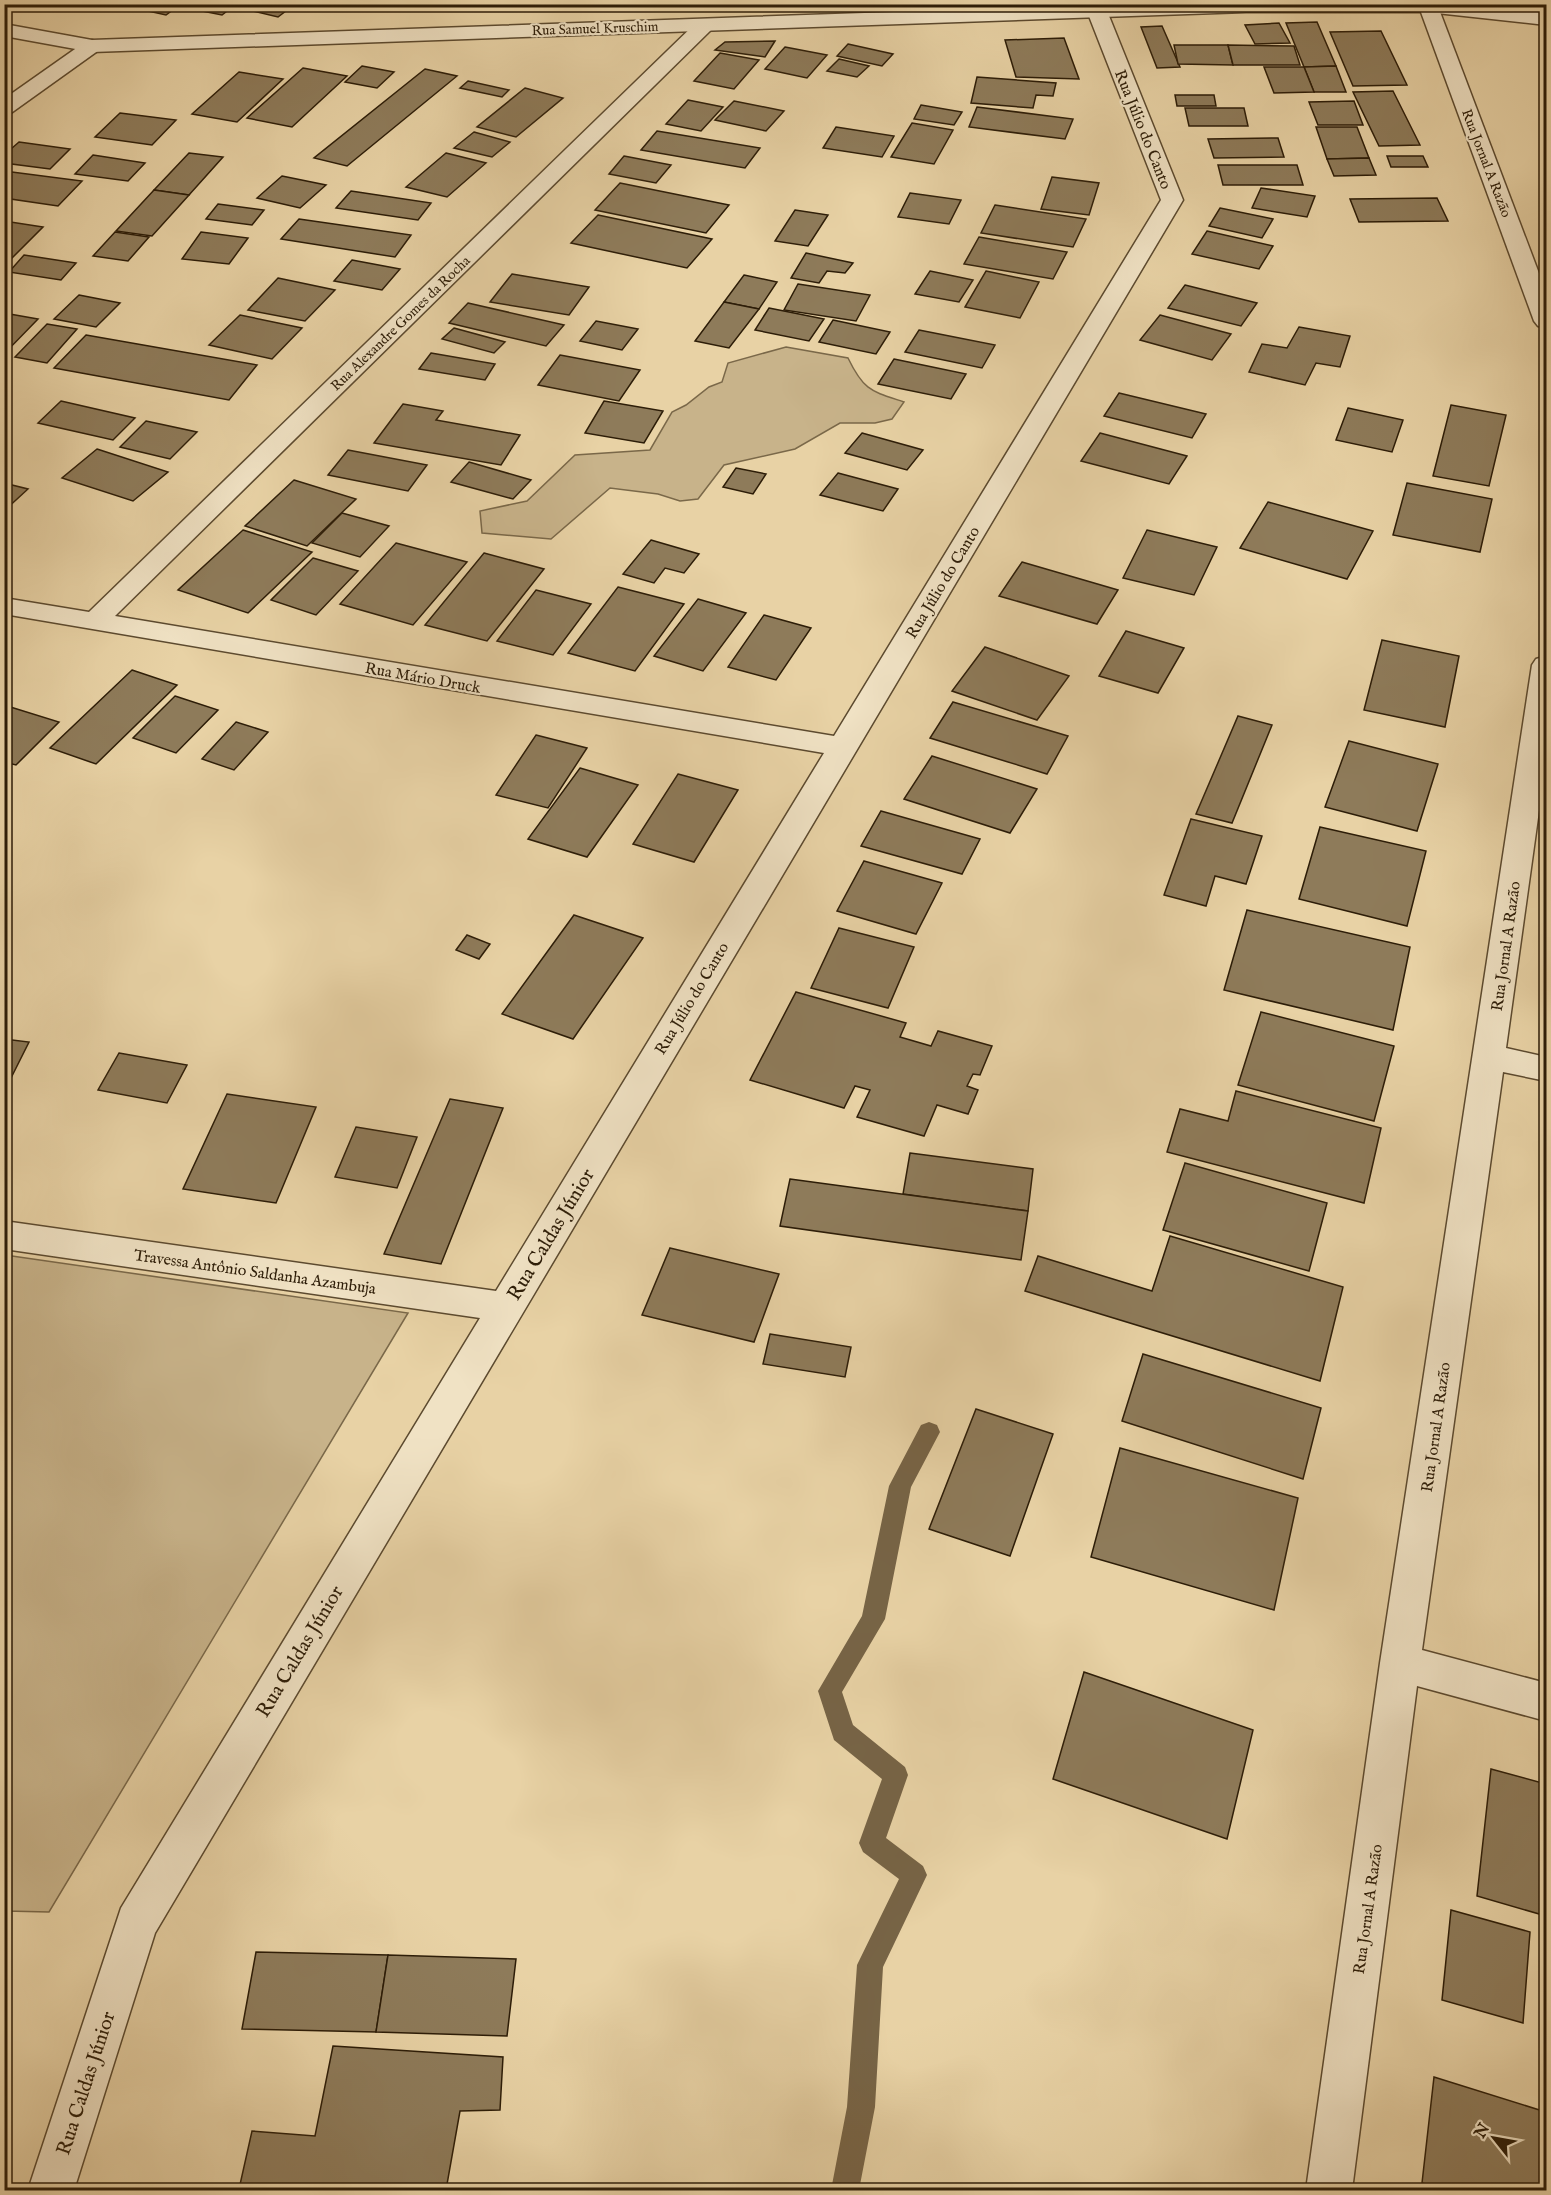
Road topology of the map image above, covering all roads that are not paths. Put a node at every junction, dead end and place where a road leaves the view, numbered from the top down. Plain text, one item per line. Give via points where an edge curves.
1 (1427, 5) edge
2 (1097, 11) junction
3 (1546, 19) edge
4 (706, 24) junction
5 (4, 30) edge
6 (92, 46) junction
7 (4, 109) edge
8 (1546, 321) edge
9 (4, 606) edge
10 (95, 621) junction
11 (1545, 684) edge
12 (842, 747) junction
13 (1490, 1057) junction
14 (1546, 1069) edge
15 (608, 1138) joint
16 (4, 1235) edge
17 (506, 1307) junction
18 (1400, 1663) junction
19 (1546, 1702) edge
20 (51, 2190) edge
21 (1329, 2190) edge

1 - 2 street, Rua Samuel Kruschim
1 - 3 street, Rua Samuel Kruschim
1 - 8 street, Rua Jornal A Razão
2 - 4 street, Rua Samuel Kruschim
2 - 12 street, Rua Júlio do Canto via 1172,200
4 - 6 street, Rua Samuel Kruschim
4 - 10 street, Rua Alexandre Gomes da Rocha
5 - 6 street, Rua Samuel Kruschim
6 - 7 street
9 - 10 street, Rua Mário Druck
10 - 12 street, Rua Mário Druck
11 - 13 street, Rua Jornal A Razão
12 - 15 street, Rua Júlio do Canto
13 - 14 street
13 - 18 street, Rua Jornal A Razão
15 - 17 street, Rua Caldas Júnior
16 - 17 street, Travessa Antônio Saldanha Azambuja
17 - 20 street, Rua Caldas Júnior via 136,1923
18 - 19 street
18 - 21 street, Rua Jornal A Razão

